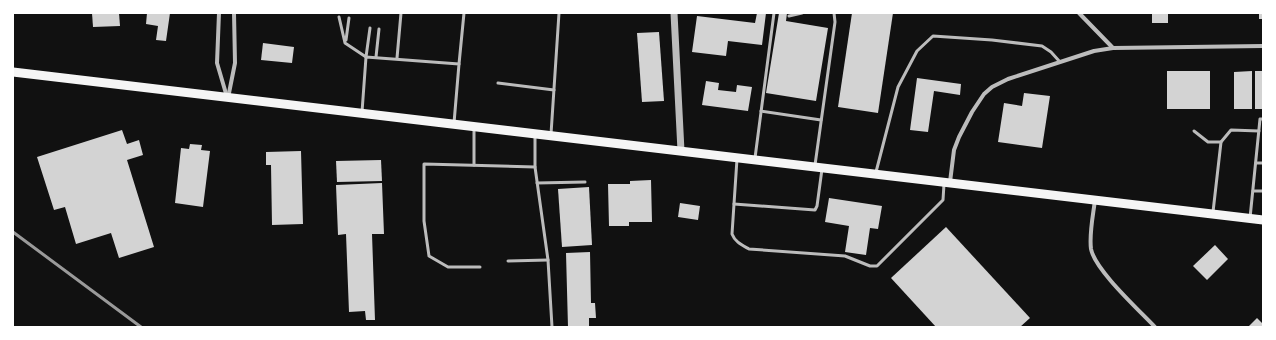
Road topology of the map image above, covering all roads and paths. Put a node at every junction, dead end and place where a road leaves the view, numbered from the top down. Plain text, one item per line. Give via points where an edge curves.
1 (219, 13) edge
2 (234, 13) edge
3 (401, 13) edge
4 (464, 13) edge
5 (559, 13) edge
6 (674, 13) edge
7 (774, 13) edge
8 (802, 13) edge
9 (834, 13) edge
10 (1079, 13) edge
11 (789, 16) dead end
12 (339, 17) dead end
13 (349, 18) dead end
14 (370, 28) dead end
15 (379, 29) dead end
16 (345, 43) junction
17 (1263, 46) edge
18 (1113, 48) junction
19 (366, 57) junction
20 (376, 57) junction
21 (397, 58) junction
22 (1060, 62) junction
23 (459, 64) junction
24 (13, 72) edge
25 (498, 83) dead end
26 (554, 90) junction
27 (227, 98) junction
28 (761, 111) junction
29 (362, 114) junction
30 (1263, 119) edge
31 (822, 120) junction
32 (454, 124) junction
33 (474, 127) junction
34 (1259, 130) junction
35 (1194, 131) dead end
36 (535, 134) junction
37 (550, 136) junction
38 (1220, 142) junction
39 (681, 151) junction
40 (737, 157) junction
41 (755, 159) junction
42 (1263, 163) edge
43 (1256, 164) junction
44 (474, 165) junction
45 (535, 167) junction
46 (819, 167) junction
47 (875, 174) junction
48 (585, 182) dead end
49 (947, 182) junction
50 (537, 183) junction
51 (1253, 190) junction
52 (1263, 191) edge
53 (1095, 200) junction
54 (734, 204) junction
55 (1213, 214) junction
56 (1250, 218) junction
57 (1263, 220) edge
58 (548, 260) junction
59 (508, 261) dead end
60 (480, 267) dead end
61 (552, 327) edge
62 (1155, 327) edge

1 - 27 street via 217,63
2 - 27 street via 235,64
3 - 21 lane
4 - 23 lane
5 - 26 lane
6 - 39 street
7 - 28 lane
8 - 11 lane
9 - 31 lane
10 - 18 street
12 - 16 lane
13 - 16 lane
14 - 19 lane
15 - 20 lane
16 - 19 lane
17 - 18 street
18 - 22 street
19 - 20 lane
19 - 29 lane
20 - 21 lane
21 - 23 lane
22 - 47 lane via 1042,46 933,36 917,51 898,87
22 - 49 street via 998,83 984,94 959,137
23 - 32 lane
24 - 27 main road
25 - 26 lane
26 - 37 lane
27 - 29 main road
28 - 31 lane
28 - 41 lane
29 - 32 main road
30 - 34 lane via 1260,119
31 - 46 lane
32 - 33 main road
33 - 36 main road
33 - 44 lane
34 - 38 lane via 1231,130
34 - 43 lane
35 - 38 lane via 1208,142
36 - 37 main road
36 - 45 lane
37 - 39 main road
38 - 55 lane
39 - 40 main road
40 - 41 main road
40 - 54 lane
41 - 46 main road
42 - 43 lane
43 - 51 lane
44 - 45 lane
44 - 60 lane via 424,164 424,221 429,256 448,267
45 - 50 lane
46 - 47 main road
46 - 54 lane via 817,206 814,210
47 - 49 main road
48 - 50 lane
49 - 53 main road
49 - 54 lane via 943,200 876,266 844,256 749,249 738,243 732,234
50 - 58 lane
51 - 52 lane
51 - 56 lane
53 - 55 main road
53 - 62 street via 1091,239 1091,250 1095,260
55 - 56 main road
56 - 57 main road
58 - 59 lane
58 - 61 lane

